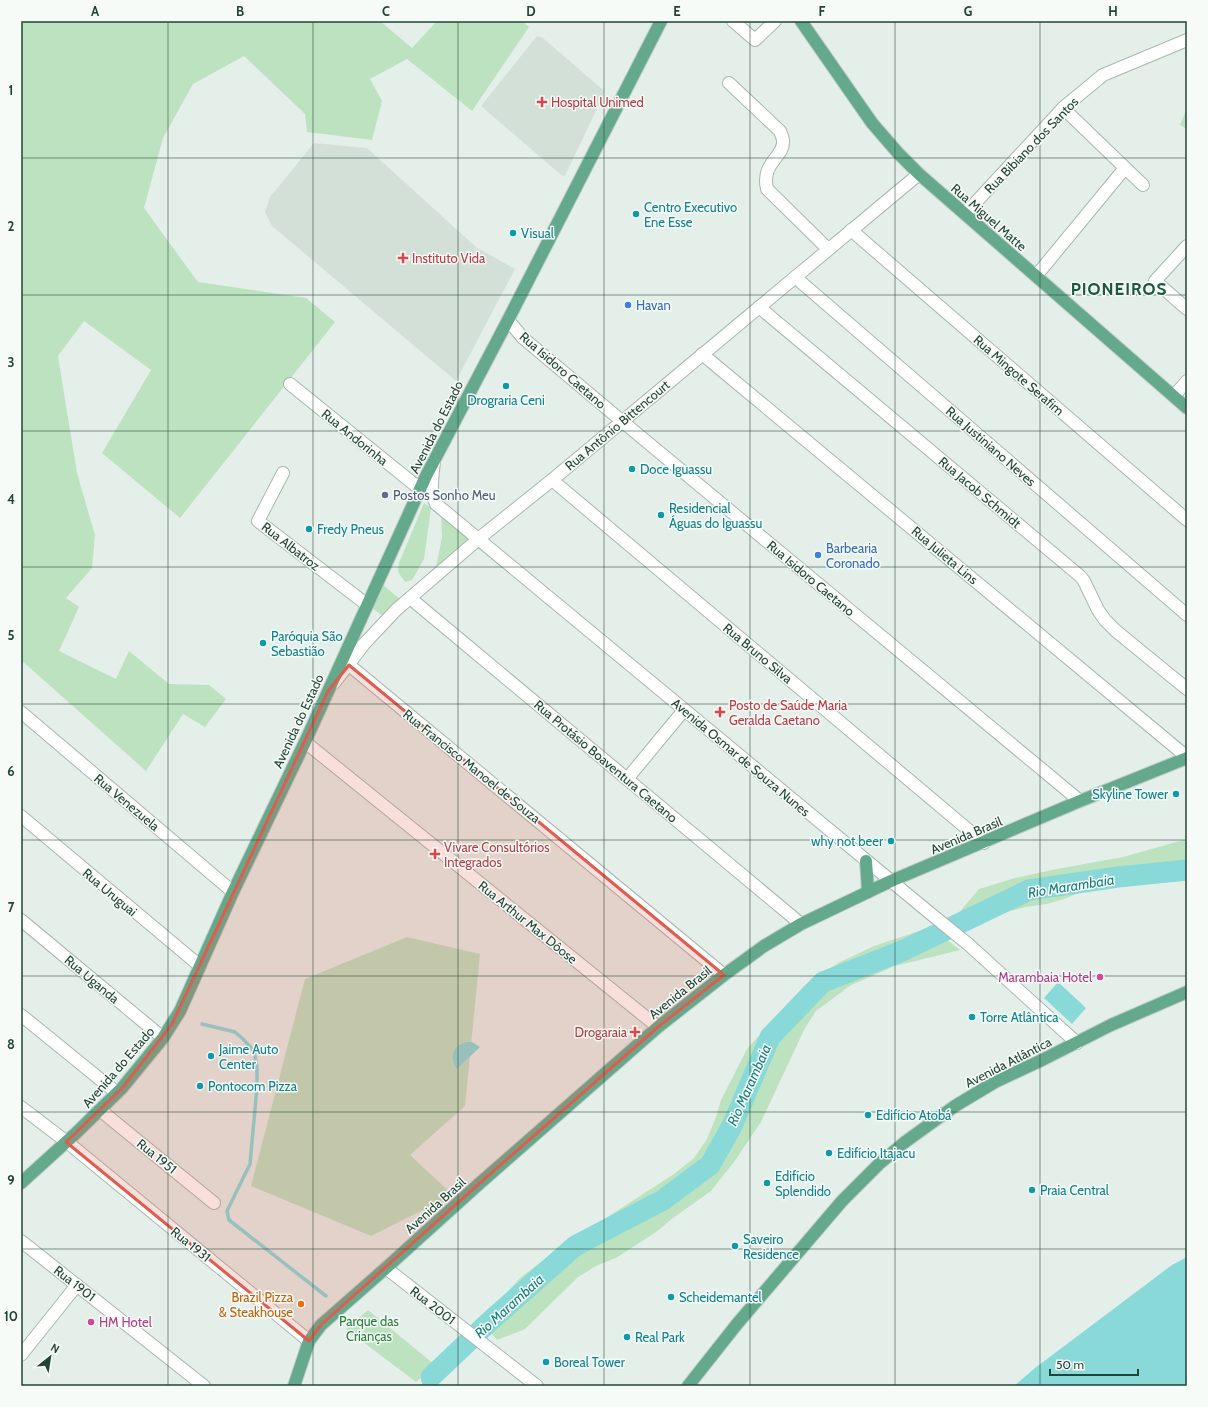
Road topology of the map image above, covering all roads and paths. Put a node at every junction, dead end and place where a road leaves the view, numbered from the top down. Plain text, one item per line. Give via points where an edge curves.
1 (660, 21) edge
2 (733, 21) edge
3 (775, 21) edge
4 (801, 21) edge
5 (1187, 40) edge
6 (730, 83) dead end
7 (1063, 108) junction
8 (1125, 168) junction
9 (919, 174) junction
10 (1143, 185) dead end
11 (965, 214) junction
12 (851, 230) junction
13 (1187, 246) edge
14 (828, 249) junction
15 (1036, 276) junction
16 (795, 277) junction
17 (759, 307) junction
18 (1187, 309) edge
19 (508, 320) junction
20 (702, 354) junction
21 (1187, 381) edge
22 (290, 384) dead end
23 (1174, 396) junction
24 (1187, 408) edge
25 (622, 421) junction
26 (434, 461) junction
27 (283, 473) dead end
28 (552, 480) junction
29 (420, 489) junction
30 (1187, 520) edge
31 (478, 540) junction
32 (410, 598) junction
33 (366, 604) junction
34 (1187, 615) edge
35 (349, 665) junction
36 (1187, 689) edge
37 (328, 691) junction
38 (684, 710) junction
39 (21, 712) edge
40 (304, 742) junction
41 (1187, 758) edge
42 (627, 779) junction
43 (1080, 802) junction
44 (21, 816) edge
45 (984, 843) junction
46 (866, 861) junction
47 (891, 881) junction
48 (233, 892) junction
49 (868, 892) junction
50 (21, 920) edge
51 (801, 924) junction
52 (200, 966) junction
53 (724, 974) junction
54 (1187, 992) edge
55 (21, 1015) edge
56 (658, 1027) junction
57 (163, 1038) junction
58 (1077, 1043) junction
59 (117, 1093) junction
60 (21, 1107) edge
61 (100, 1110) junction
62 (69, 1144) junction
63 (21, 1183) edge
64 (214, 1202) dead end
65 (21, 1241) edge
66 (386, 1268) junction
67 (77, 1285) junction
68 (309, 1341) junction
69 (21, 1355) edge
70 (204, 1386) edge
71 (294, 1386) edge
72 (536, 1386) edge
73 (688, 1386) edge

1 - 19 main road, Avenida do Estado
2 - 3 street via 755,40
4 - 9 main road, Rua Miguel Matte via 872,122
5 - 7 street, Rua Bibiano dos Santos via 1103,75
6 - 14 street via 780,131 783,141 768,169 765,180 767,189
7 - 8 street
7 - 11 street, Rua Bibiano dos Santos
8 - 10 street
8 - 15 street
9 - 11 main road, Rua Miguel Matte
9 - 12 street, Rua Antônio Bittencourt
11 - 15 main road, Rua Miguel Matte
12 - 14 street, Rua Antônio Bittencourt
12 - 30 street, Rua Mingote Serafim
13 - 18 street via 1155,281
14 - 16 street, Rua Antônio Bittencourt
15 - 23 main road, Rua Miguel Matte
16 - 17 street, Rua Antônio Bittencourt
16 - 34 street, Rua Justiniano Neves
17 - 20 street, Rua Antônio Bittencourt
17 - 36 street, Rua Jacob Schmidt via 1080,576 1105,620
19 - 25 street, Rua Isidoro Caetano via 523,338
19 - 26 main road, Avenida do Estado
20 - 25 street, Rua Antônio Bittencourt
20 - 41 street, Rua Julieta Lins
21 - 23 street
22 - 29 street, Rua Andorinha
23 - 24 main road, Rua Miguel Matte
25 - 28 street, Rua Antônio Bittencourt
25 - 43 street, Rua Isidoro Caetano
26 - 29 main road, Avenida do Estado
26 - 31 street, Avenida Osmar de Souza Nunes via 432,488 436,504
27 - 33 street, Rua Albatroz via 258,521
28 - 31 street, Rua Antônio Bittencourt
28 - 45 street, Rua Bruno Silva
29 - 33 main road, Avenida do Estado
31 - 32 street, Rua Antônio Bittencourt
31 - 38 street, Avenida Osmar de Souza Nunes
32 - 35 street, Rua Antônio Bittencourt via 376,630
32 - 42 street, Rua Protásio Boaventura Caetano
33 - 37 main road, Avenida do Estado
35 - 37 street, Rua Antônio Bittencourt
35 - 53 street, Rua Francisco Manoel de Souza
37 - 40 main road, Avenida do Estado
38 - 42 street
38 - 46 street, Avenida Osmar de Souza Nunes
39 - 48 street, Rua Venezuela
40 - 48 main road, Avenida do Estado
40 - 56 street, Rua Arthur Max Dôose
41 - 43 main road, Avenida Brasil
42 - 51 street, Rua Protásio Boaventura Caetano
43 - 45 main road, Avenida Brasil
44 - 52 street, Rua Uruguai
45 - 47 main road, Avenida Brasil
46 - 47 street, Avenida Osmar de Souza Nunes
46 - 49 main road
47 - 49 main road, Avenida Brasil
47 - 58 street, Avenida Osmar de Souza Nunes via 968,944
48 - 52 main road, Avenida do Estado
49 - 51 main road, Avenida Brasil
50 - 57 street, Rua Uganda
51 - 53 main road, Avenida Brasil
52 - 57 main road, Avenida do Estado via 180,1011
53 - 56 main road, Avenida Brasil
54 - 58 main road, Avenida Atlântica via 1111,1025
55 - 59 street
56 - 66 main road, Avenida Brasil
57 - 59 main road, Avenida do Estado
58 - 73 main road, Avenida Atlântica via 996,1082 955,1106 879,1164 842,1201
59 - 61 main road, Avenida do Estado
60 - 62 street, Rua 1931
61 - 62 main road, Avenida do Estado
61 - 64 street, Rua 1951
62 - 63 main road, Avenida do Estado
62 - 68 street, Rua 1931
65 - 67 street, Rua 1901
66 - 68 main road, Avenida Brasil via 320,1324
66 - 72 street, Rua 2001
67 - 69 street
67 - 70 street, Rua 1901
68 - 71 main road, Avenida Brasil

